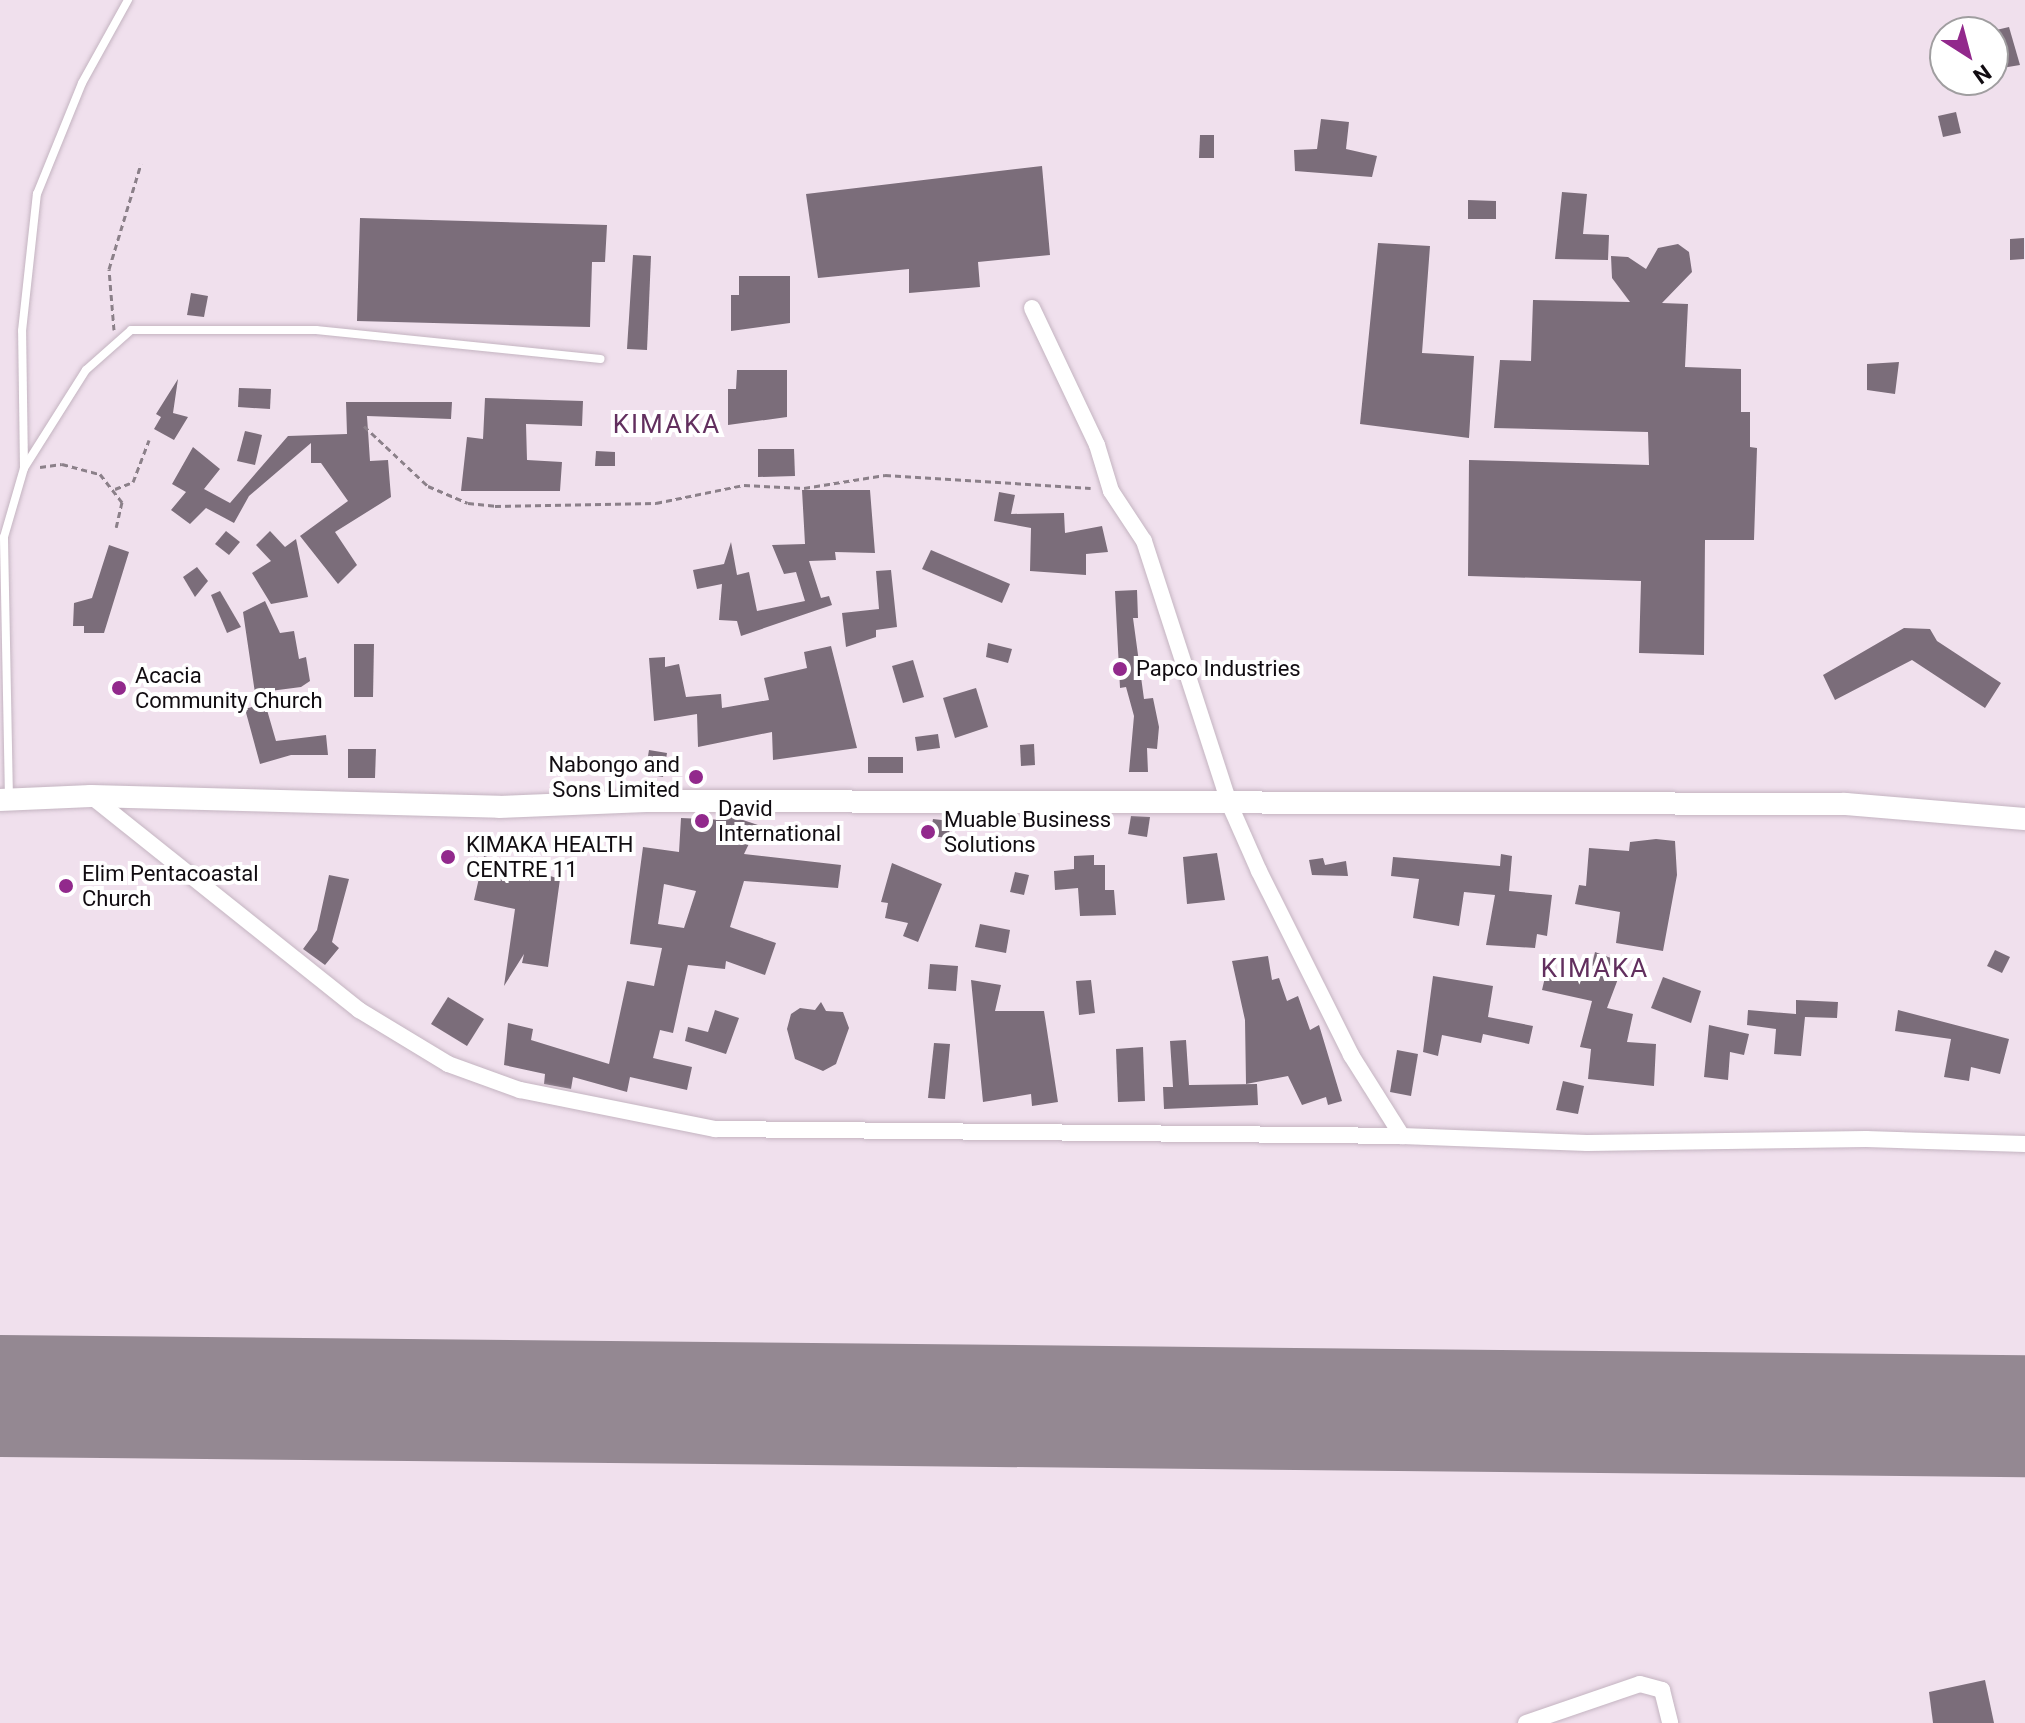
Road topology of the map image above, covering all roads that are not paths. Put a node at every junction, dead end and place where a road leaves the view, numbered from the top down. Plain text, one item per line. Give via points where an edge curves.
1 (128, 0) edge
2 (1032, 308) dead end
3 (601, 359) dead end
4 (24, 468) junction
5 (91, 796) junction
6 (4, 800) edge
7 (1229, 803) junction
8 (2025, 819) edge
9 (1402, 1136) junction
10 (2025, 1144) edge
11 (1526, 1723) edge
12 (1670, 1723) edge

1 - 4 lane via 82,83 37,194 22,331
2 - 7 street via 1097,445 1111,491 1144,541
3 - 4 lane via 316,330 183,327 116,337 86,370
4 - 6 lane via 4,537
5 - 6 main road
5 - 7 main road via 499,807 646,801
5 - 9 street via 359,1010 448,1064 520,1090 715,1129
7 - 8 main road via 1845,804
7 - 9 street via 1351,1055
9 - 10 street via 1587,1143 1866,1139
11 - 12 street via 1640,1684 1662,1690

